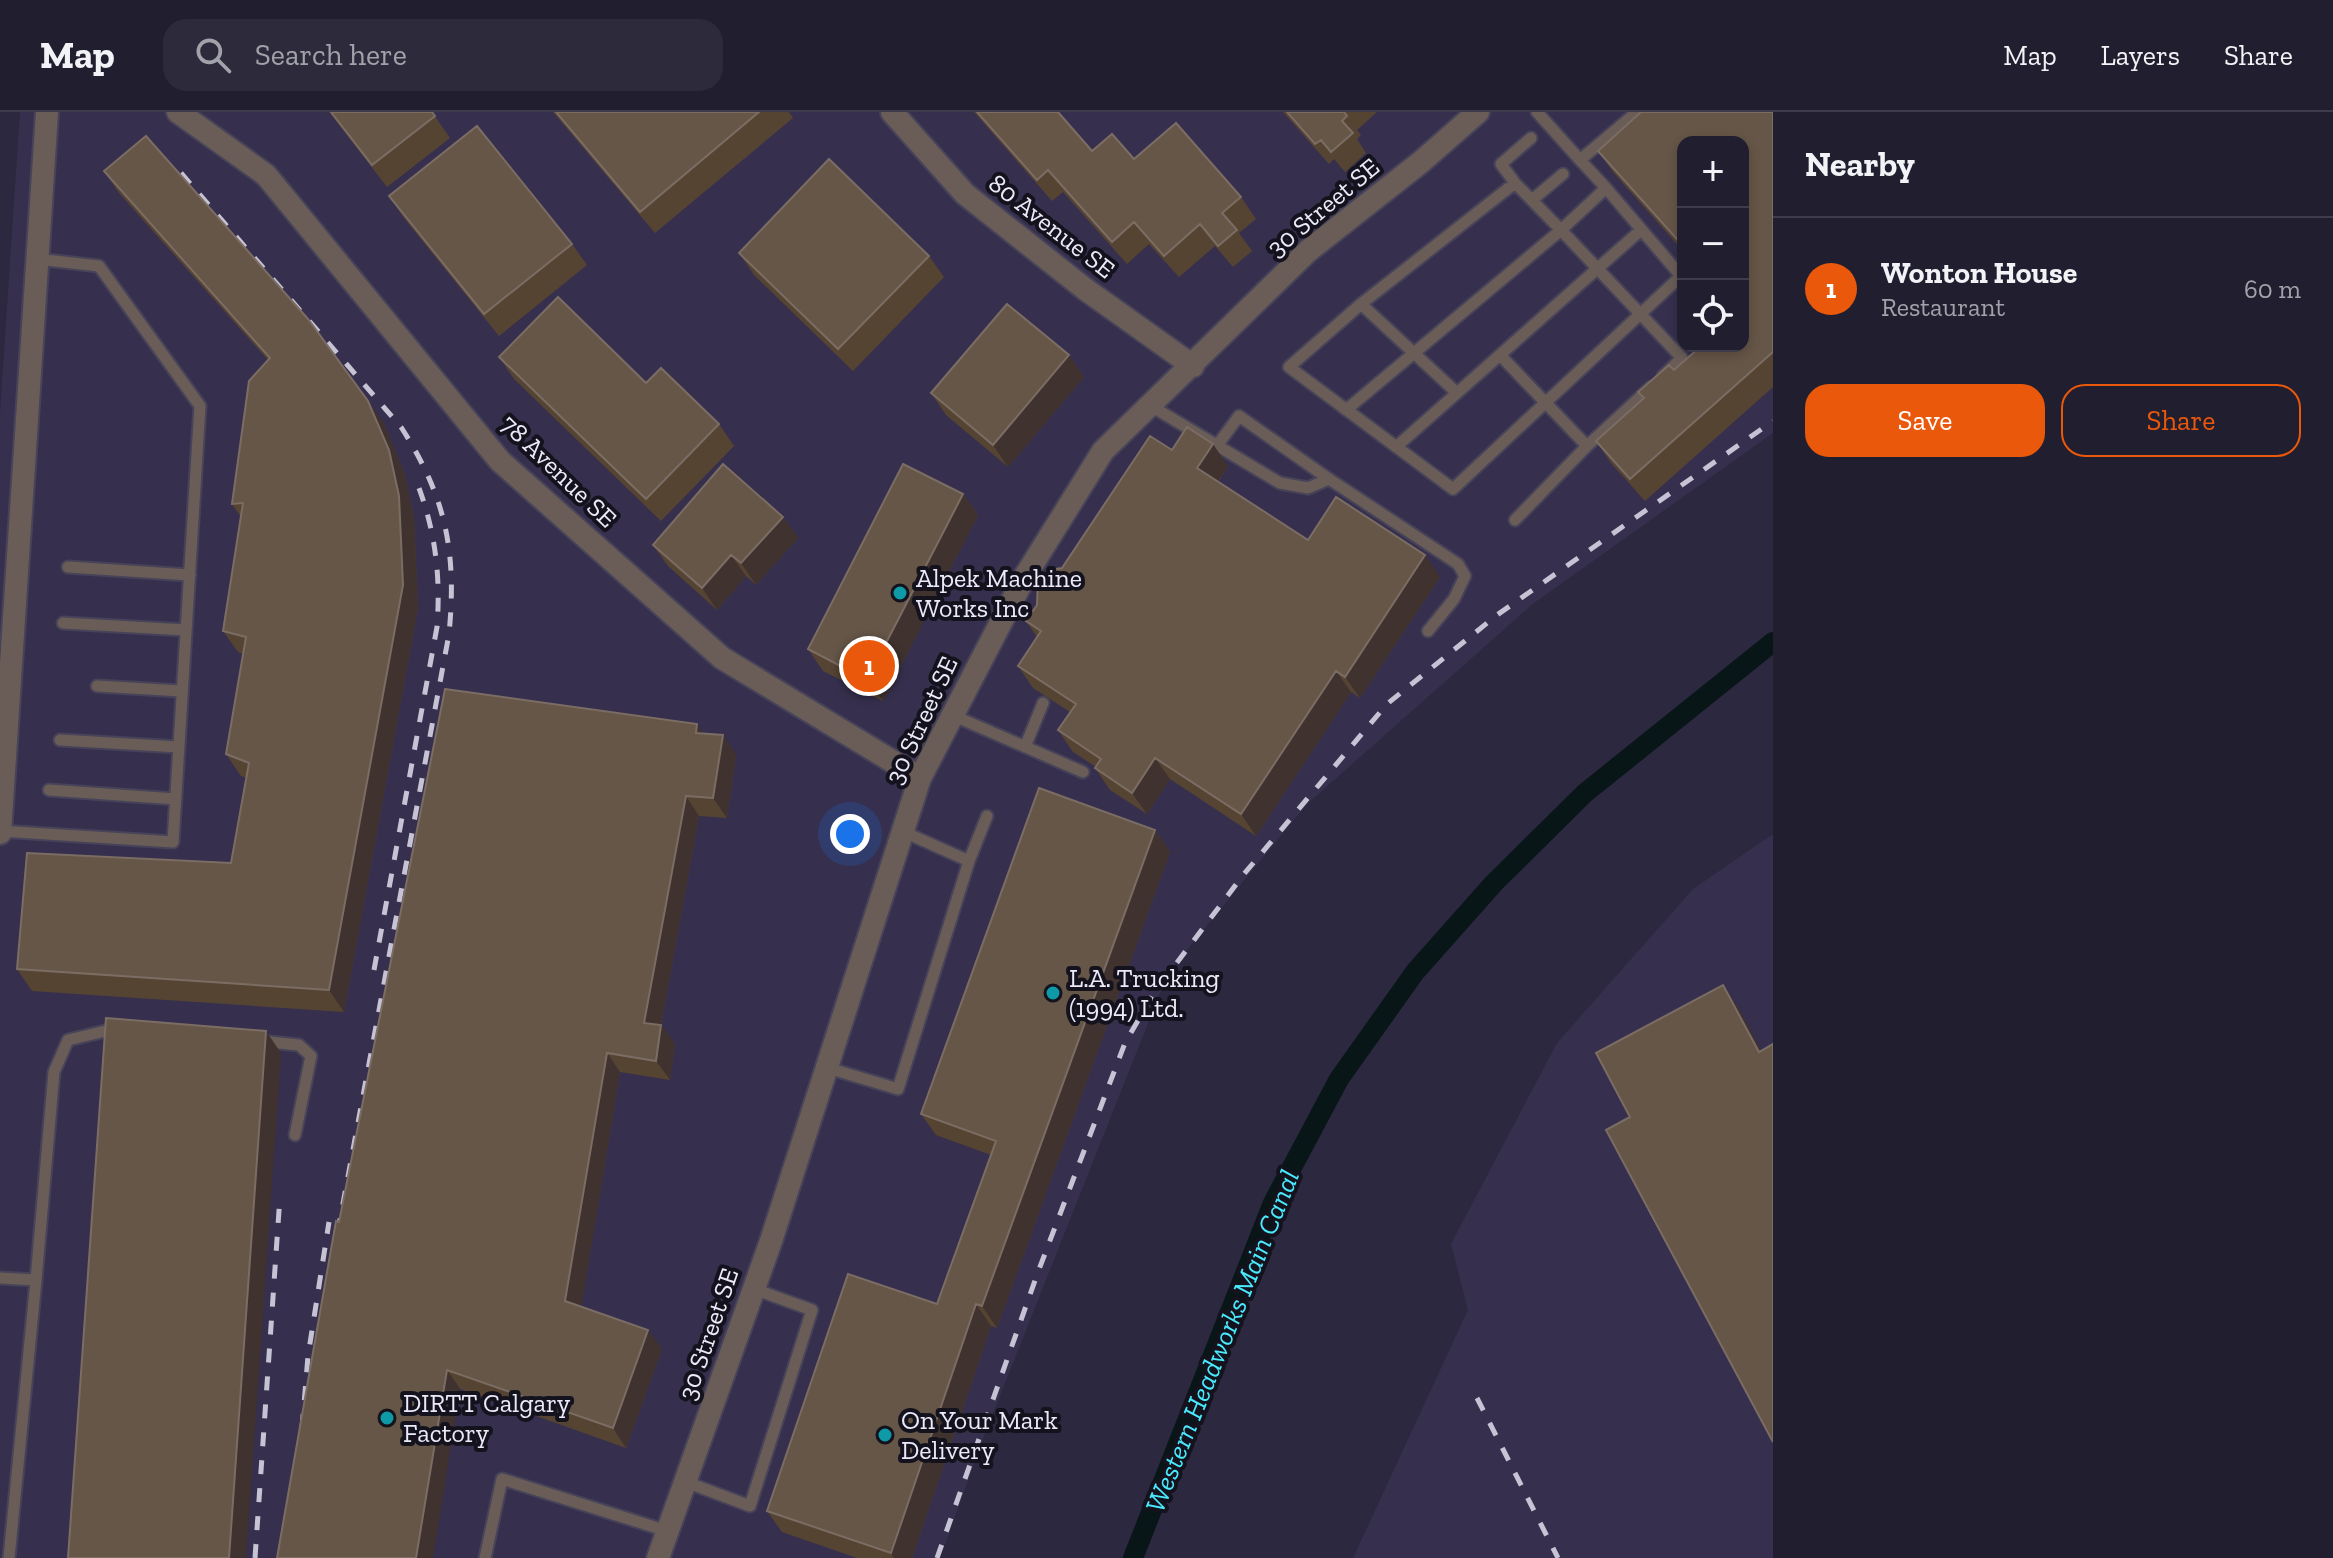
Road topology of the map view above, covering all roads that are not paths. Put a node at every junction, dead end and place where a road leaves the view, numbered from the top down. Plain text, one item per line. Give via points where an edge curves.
1 (47, 112) edge
2 (178, 112) edge
3 (892, 112) edge
4 (1478, 112) edge
5 (1537, 112) edge
6 (1557, 112) edge
7 (1637, 112) edge
8 (1546, 122) junction
9 (1531, 138) dead end
10 (1580, 160) junction
11 (1563, 174) dead end
12 (1515, 183) junction
13 (1606, 188) junction
14 (1532, 200) junction
15 (1561, 230) junction
16 (1641, 230) junction
17 (37, 259) junction
18 (1597, 269) junction
19 (1677, 271) edge
20 (1679, 280) edge
21 (1361, 304) junction
22 (1639, 315) junction
23 (1413, 351) junction
24 (1500, 355) junction
25 (1193, 366) junction
26 (1457, 393) junction
27 (1545, 404) junction
28 (1151, 406) junction
29 (1346, 410) junction
30 (1587, 446) junction
31 (1216, 447) junction
32 (1396, 447) junction
33 (1329, 479) junction
34 (1515, 520) dead end
35 (68, 567) dead end
36 (190, 575) junction
37 (63, 623) dead end
38 (186, 630) junction
39 (1428, 631) dead end
40 (97, 686) dead end
41 (181, 691) junction
42 (1043, 703) edge
43 (951, 715) junction
44 (60, 740) dead end
45 (179, 747) junction
46 (1025, 747) junction
47 (1083, 772) dead end
48 (920, 778) junction
49 (49, 790) dead end
50 (176, 799) junction
51 (987, 816) dead end
52 (0, 832) edge
53 (904, 832) junction
54 (969, 861) junction
55 (135, 1030) edge
56 (246, 1040) edge
57 (828, 1068) junction
58 (295, 1135) dead end
59 (0, 1278) edge
60 (36, 1280) junction
61 (754, 1289) junction
62 (686, 1482) junction
63 (667, 1531) junction
64 (9, 1558) edge
65 (485, 1558) edge
66 (658, 1558) edge

1 - 17 street
2 - 48 street, 78 Avenue SE via 266,175 500,461 722,658
3 - 25 street, 80 Avenue SE via 965,194
4 - 25 street, 30 Street SE via 1308,251
5 - 8 lane
6 - 8 lane
7 - 10 lane
8 - 10 lane
9 - 12 lane via 1501,164
10 - 13 lane
11 - 14 lane
12 - 14 lane
12 - 21 lane
13 - 15 lane
13 - 16 lane
14 - 15 lane
15 - 18 lane
15 - 23 lane
16 - 18 lane
16 - 19 lane
17 - 36 lane via 99,266 200,406
17 - 52 street
18 - 22 lane
18 - 24 lane
20 - 22 lane
21 - 23 lane
21 - 29 lane via 1289,367
22 - 27 lane
22 - 30 lane via 1682,358
23 - 26 lane
23 - 29 lane
24 - 26 lane
24 - 27 lane
25 - 28 street, 30 Street SE
26 - 32 lane
27 - 30 lane
27 - 32 lane via 1453,489
28 - 31 lane
28 - 43 street, 30 Street SE via 1103,451 1024,578
29 - 32 lane
30 - 34 lane
31 - 33 lane via 1280,483 1308,488
31 - 33 lane via 1239,416
33 - 39 lane via 1458,564 1465,576
35 - 36 lane
36 - 38 lane
37 - 38 lane
38 - 41 lane
40 - 41 lane
41 - 45 lane
42 - 46 lane
43 - 46 lane
43 - 48 street, 30 Street SE
44 - 45 lane
45 - 50 lane
46 - 47 lane
48 - 53 street, 30 Street SE
49 - 50 lane
50 - 52 lane via 173,842
51 - 54 lane
53 - 54 lane
53 - 57 street, 30 Street SE
54 - 57 lane via 898,1089
55 - 60 lane via 119,1028 68,1040 54,1072
56 - 58 lane via 299,1045 311,1056
57 - 61 street, 30 Street SE
59 - 60 lane
60 - 64 lane
61 - 62 street, 30 Street SE
61 - 62 lane via 812,1310 750,1506
62 - 63 street, 30 Street SE
63 - 65 lane via 502,1479
63 - 66 street, 30 Street SE

